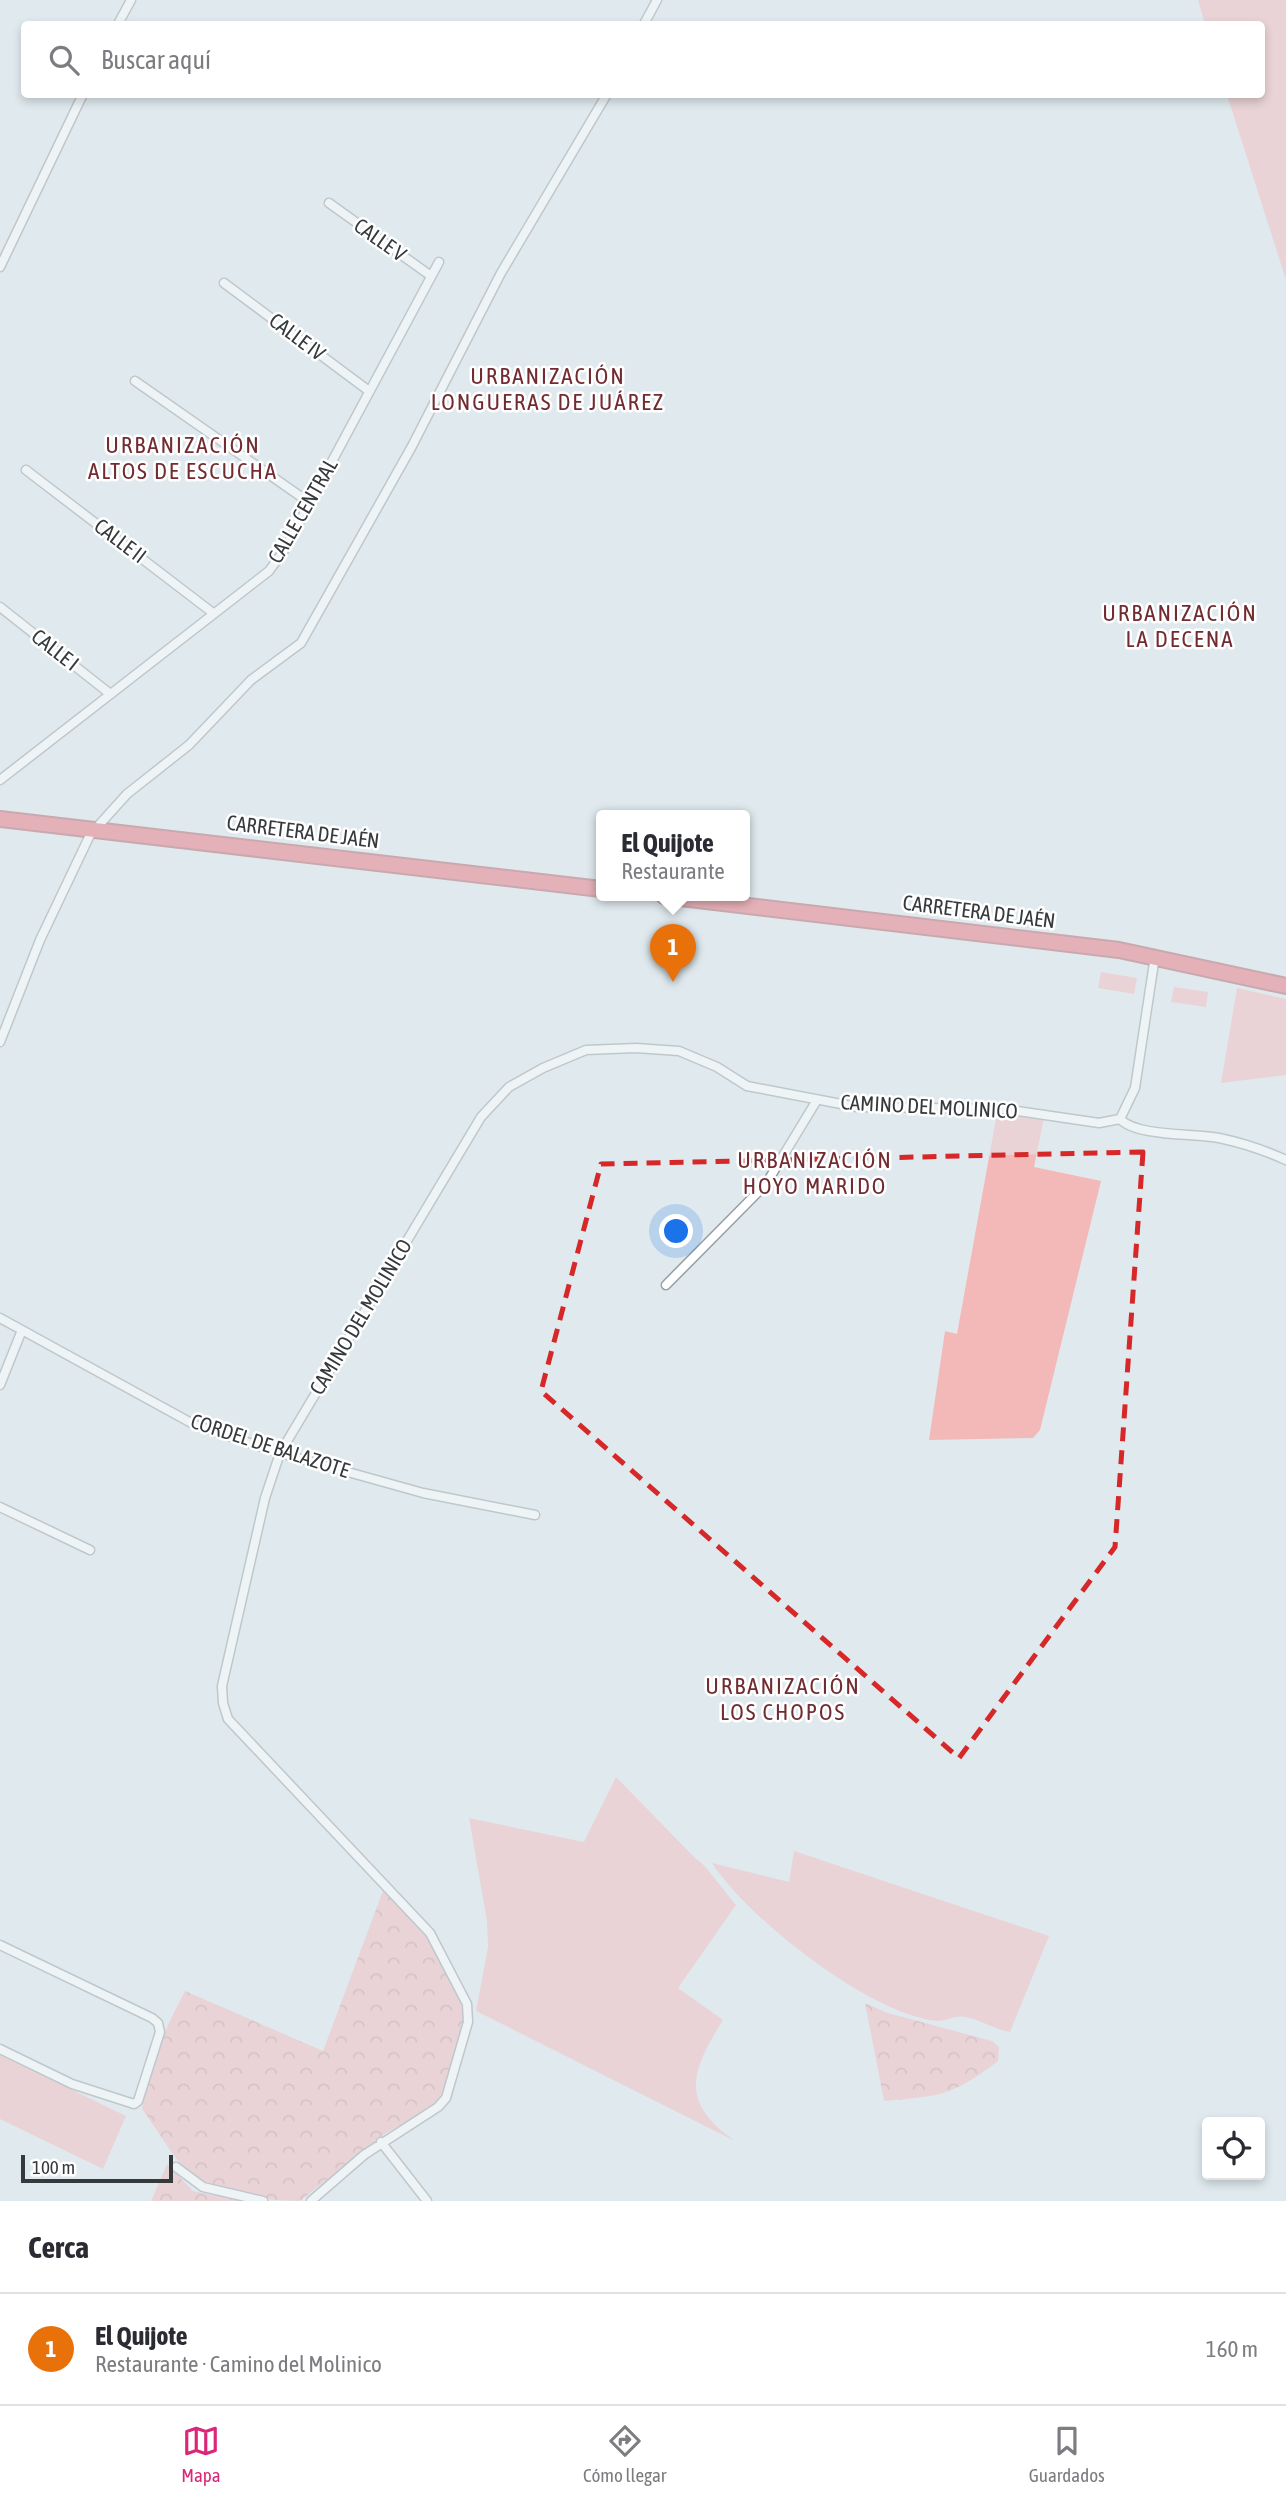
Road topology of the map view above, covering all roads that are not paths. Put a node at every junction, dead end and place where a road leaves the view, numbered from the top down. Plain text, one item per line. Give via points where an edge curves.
1 (131, 0) edge
2 (657, 0) edge
3 (120, 21) edge
4 (646, 21) edge
5 (81, 98) edge
6 (605, 98) edge
7 (329, 204) dead end
8 (439, 262) dead end
9 (0, 267) edge
10 (431, 276) junction
11 (224, 283) dead end
12 (135, 381) dead end
13 (369, 391) junction
14 (26, 470) dead end
15 (310, 503) junction
16 (0, 607) edge
17 (213, 613) junction
18 (109, 693) junction
19 (0, 780) edge
20 (0, 819) edge
21 (96, 829) junction
22 (596, 888) edge
23 (705, 901) edge
24 (1156, 956) junction
25 (1286, 986) edge
26 (0, 1042) edge
27 (817, 1100) junction
28 (1120, 1119) junction
29 (1286, 1160) edge
30 (666, 1285) dead end
31 (0, 1318) edge
32 (22, 1330) junction
33 (0, 1385) edge
34 (281, 1453) junction
35 (0, 1507) edge
36 (535, 1515) dead end
37 (90, 1550) dead end
38 (0, 1945) edge
39 (0, 2049) edge
40 (381, 2142) junction
41 (176, 2167) dead end
42 (263, 2201) edge
43 (312, 2201) edge
44 (427, 2201) edge

1 - 3 street
2 - 4 street
5 - 9 street
6 - 21 street via 501,273 411,449 301,643 251,680 189,745 127,794
7 - 10 street, CALLE V
8 - 10 street, CALLE CENTRAL
10 - 13 street, CALLE CENTRAL
11 - 13 street, CALLE IV
12 - 15 street
13 - 15 street, CALLE CENTRAL
14 - 17 street, CALLE II
15 - 17 street, CALLE CENTRAL via 269,571
16 - 18 street, CALLE I
17 - 18 street, CALLE CENTRAL
18 - 19 street, CALLE CENTRAL
20 - 21 highway, CARRETERA DE JAÉN
21 - 22 highway, CARRETERA DE JAÉN
21 - 26 street via 40,940
23 - 24 highway, CARRETERA DE JAÉN
24 - 25 highway, CARRETERA DE JAÉN
24 - 28 street via 1135,1088
27 - 28 street, CAMINO DEL MOLINICO via 857,1107 1004,1109 1099,1123
27 - 30 street via 766,1184
27 - 34 street, CAMINO DEL MOLINICO via 747,1086 679,1051 636,1048 586,1049 509,1087 481,1117
28 - 29 street via 1134,1127 1260,1148
31 - 32 street, CORDEL DE BALAZOTE
32 - 33 street
32 - 34 street, CORDEL DE BALAZOTE via 195,1425
34 - 36 street, CORDEL DE BALAZOTE via 423,1493
34 - 40 street, CAMINO DEL MOLINICO via 258,1525 222,1686 228,1719 420,1919 467,2004 468,2022 446,2098
35 - 37 street
38 - 39 street via 152,2018 160,2032 134,2104 72,2084
40 - 43 street, CAMINO DEL MOLINICO
40 - 44 street
41 - 42 street via 203,2187

